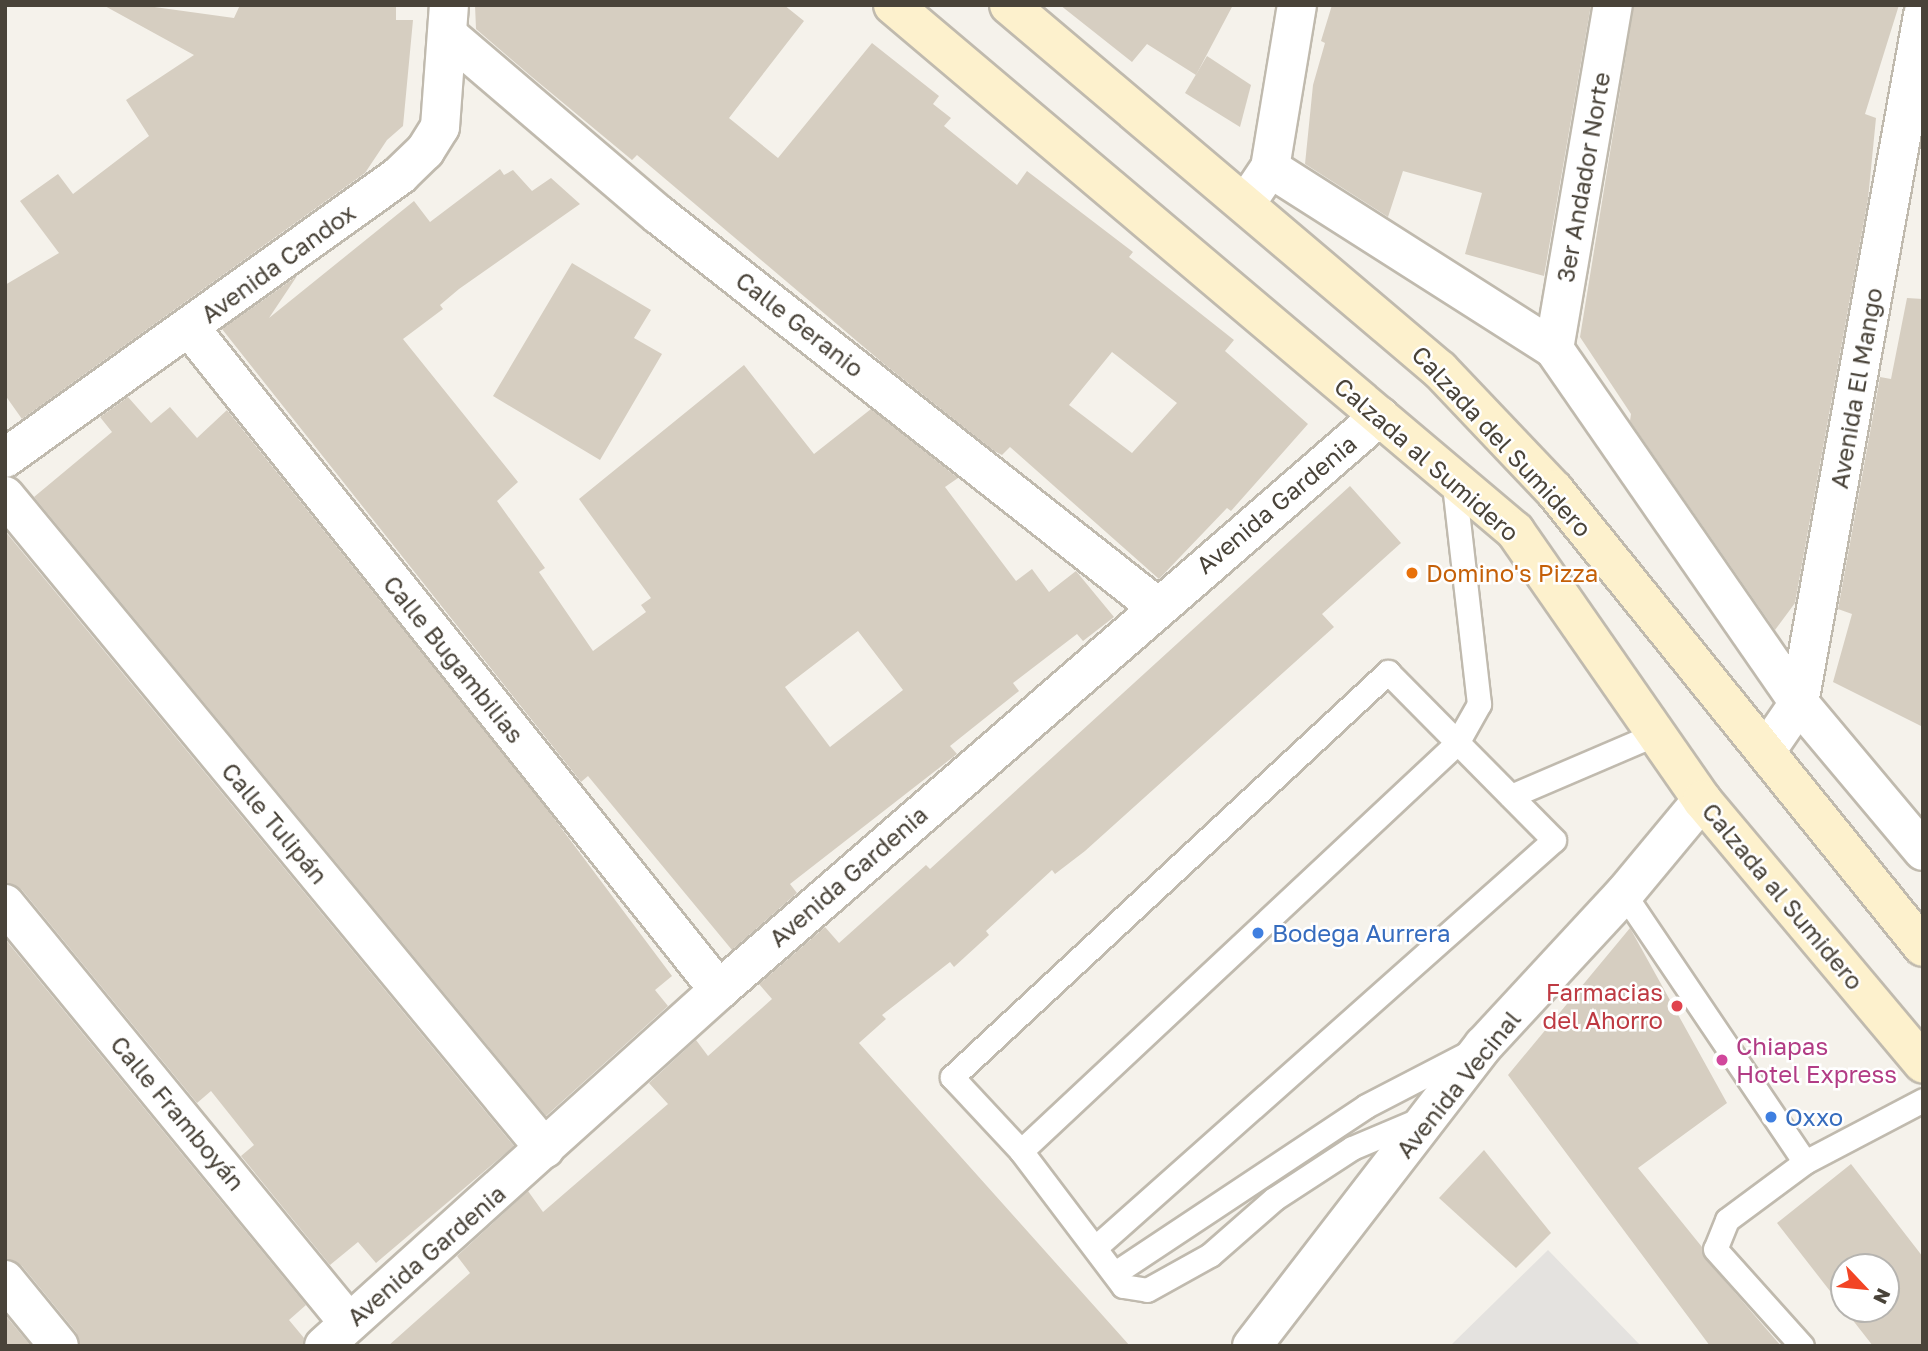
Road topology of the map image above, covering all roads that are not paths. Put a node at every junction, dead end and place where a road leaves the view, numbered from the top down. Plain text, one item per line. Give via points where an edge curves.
1 (892, 5) edge
2 (1009, 5) edge
3 (1297, 5) edge
4 (1612, 5) edge
5 (1923, 15) edge
6 (449, 20) edge
7 (1270, 168) junction
8 (1245, 203) junction
9 (189, 327) junction
10 (1554, 349) junction
11 (1380, 415) junction
12 (5, 458) edge
13 (1453, 477) junction
14 (5, 496) edge
15 (1156, 606) junction
16 (1799, 703) junction
17 (1656, 734) junction
18 (1457, 743) junction
19 (1766, 751) junction
20 (1511, 796) junction
21 (1702, 800) junction
22 (1923, 851) edge
23 (1624, 894) junction
24 (5, 904) edge
25 (1923, 947) edge
26 (719, 990) junction
27 (1484, 1045) junction
28 (1923, 1063) edge
29 (1923, 1100) edge
30 (1433, 1114) junction
31 (545, 1149) junction
32 (1021, 1151) junction
33 (1805, 1162) junction
34 (1097, 1246) junction
35 (1115, 1273) junction
36 (5, 1280) edge
37 (337, 1334) edge
38 (1260, 1343) edge
39 (59, 1346) edge
40 (1802, 1346) edge

1 - 11 main road, Calzada al Sumidero
2 - 8 main road, Calzada del Sumidero
3 - 7 street
4 - 10 street, 3er Andador Norte
5 - 16 street, Avenida El Mango
6 - 9 street, Avenida Candox via 440,127 425,151 400,175
6 - 15 street, Calle Geranio via 659,215
7 - 8 street
7 - 10 street
8 - 19 main road, Calzada del Sumidero via 1440,370 1526,460
9 - 12 street, Avenida Candox
9 - 26 street, Calle Bugambilias
10 - 16 street
11 - 13 main road, Calzada al Sumidero
11 - 15 street, Avenida Gardenia
13 - 17 main road, Calzada al Sumidero via 1515,531
13 - 18 lane via 1479,704
14 - 31 street, Calle Tulipán
15 - 26 street, Avenida Gardenia
16 - 19 street, Avenida El Mango
16 - 22 street
17 - 20 lane
17 - 21 main road, Calzada al Sumidero
18 - 20 lane
18 - 32 lane
18 - 32 lane via 1388,672 952,1077
19 - 25 main road, Calzada del Sumidero
20 - 34 lane via 1554,840
21 - 23 street, Avenida Vecinal
21 - 28 main road, Calzada al Sumidero
23 - 27 street, Avenida Vecinal
23 - 33 lane
24 - 37 street, Calle Framboyán
26 - 31 street, Avenida Gardenia
27 - 30 street, Avenida Vecinal
27 - 35 lane via 1366,1107
29 - 33 lane
30 - 35 lane via 1352,1148 1274,1199 1210,1255 1147,1290 1124,1286
30 - 38 street, Avenida Vecinal
31 - 37 street, Avenida Gardenia
32 - 34 lane
33 - 40 lane via 1727,1220 1715,1249
34 - 35 lane
36 - 39 street

